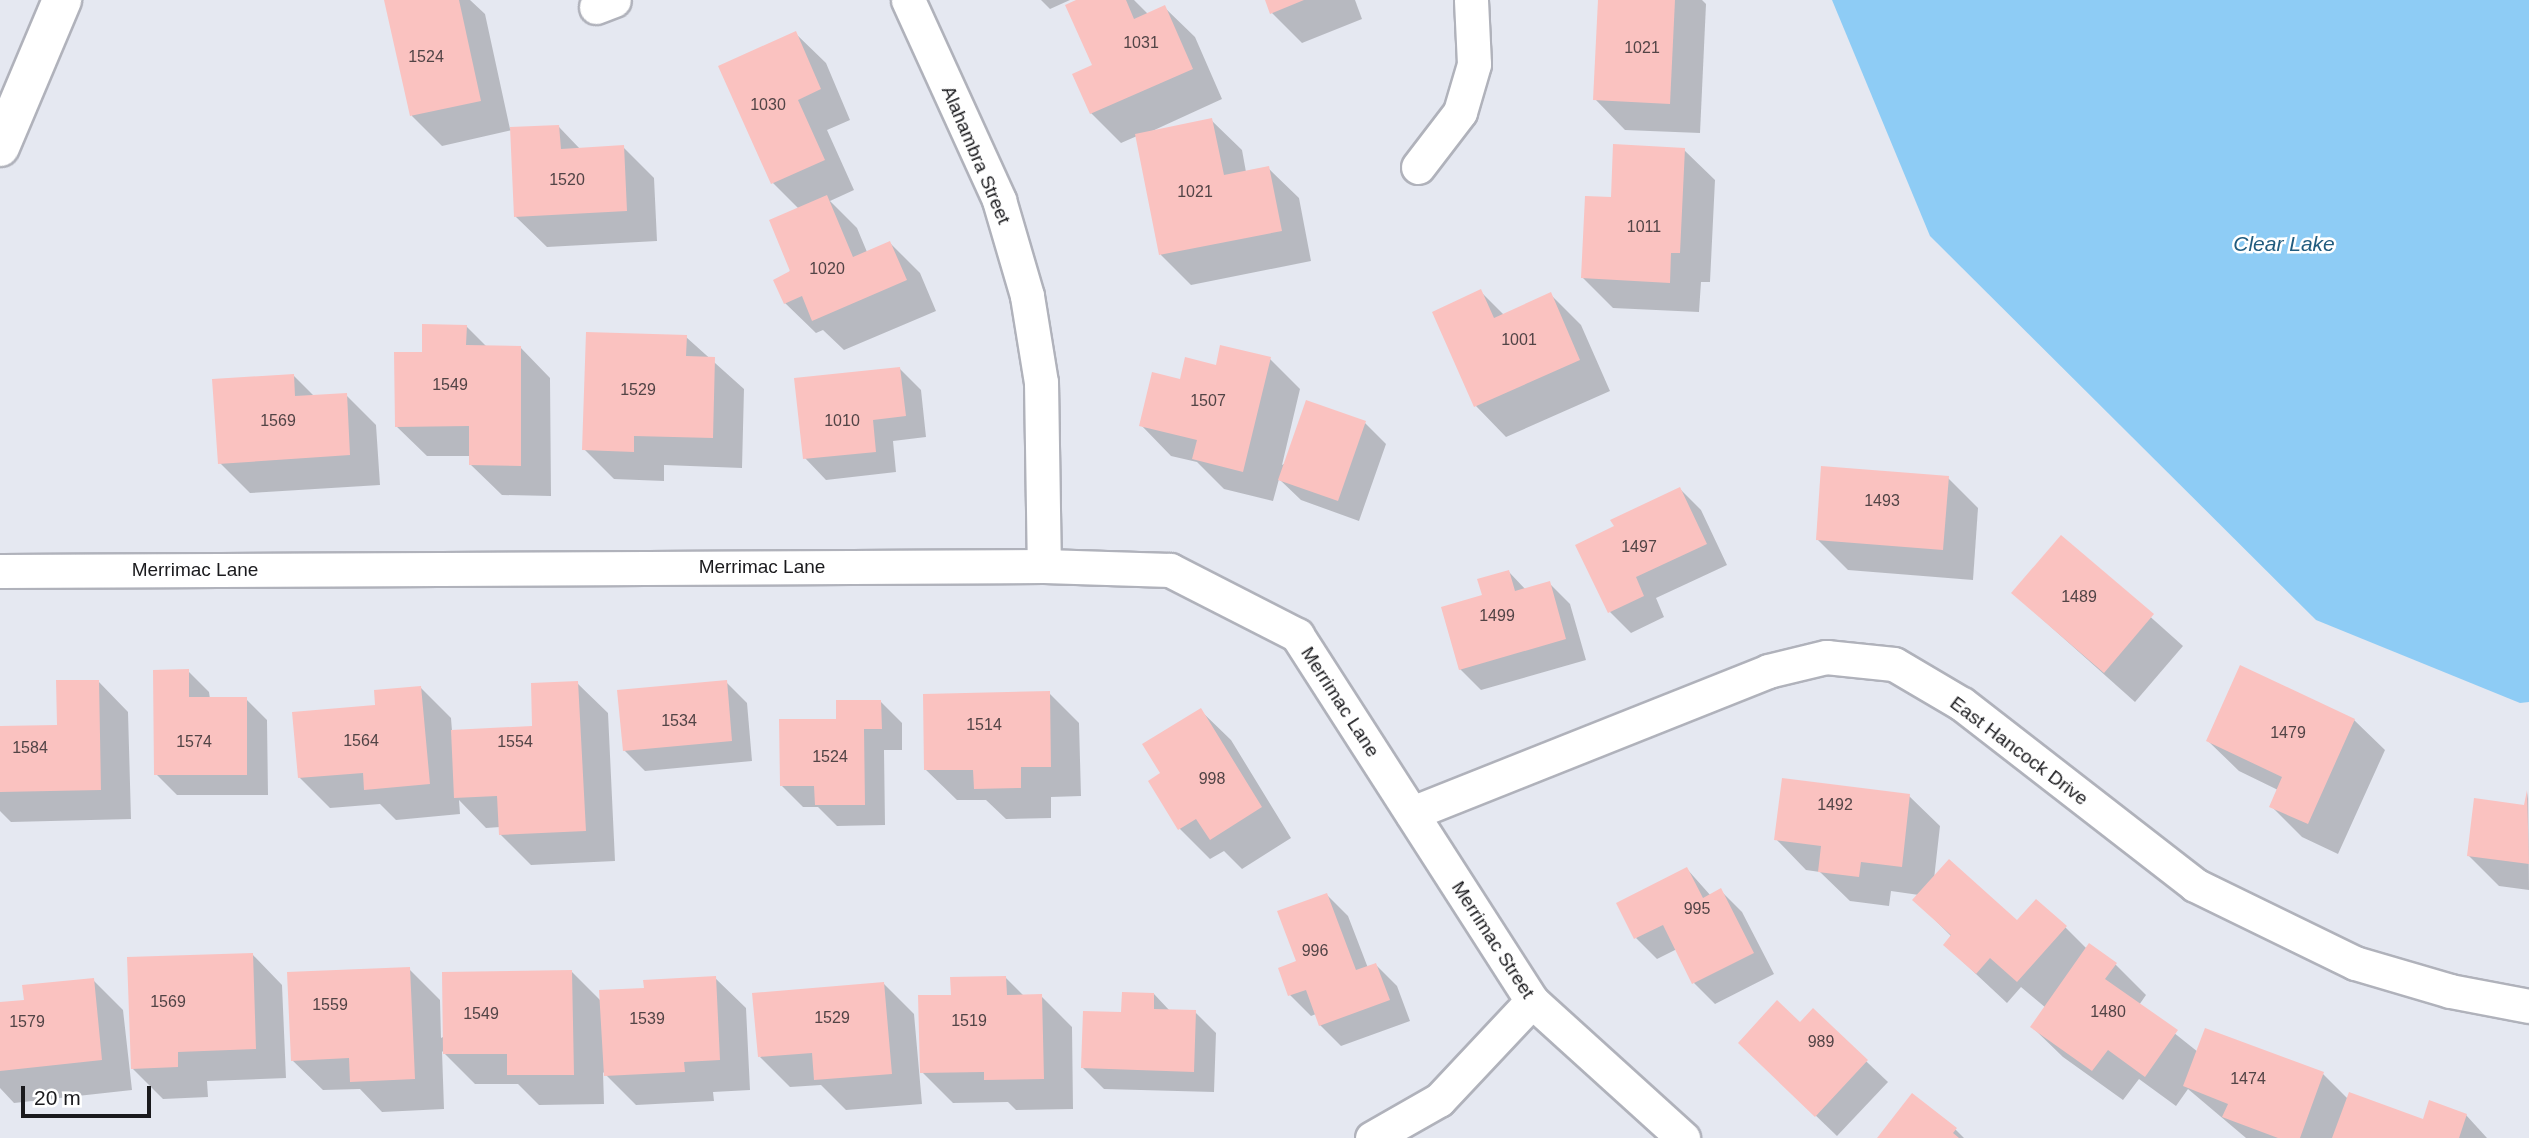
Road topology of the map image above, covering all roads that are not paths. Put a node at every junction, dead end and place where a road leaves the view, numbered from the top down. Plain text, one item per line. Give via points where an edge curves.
1 (62, 0) edge
2 (908, 0) edge
3 (1471, 0) edge
4 (0, 147) edge
5 (1418, 167) dead end
6 (1044, 566) junction
7 (0, 570) edge
8 (1412, 813) junction
9 (1532, 1001) junction
10 (2529, 1006) edge
11 (1372, 1138) edge
12 (1683, 1138) edge

1 - 4 main road
2 - 6 street, Alahambra Street via 999,200 1027,296 1041,382
3 - 5 street via 1474,64 1460,112
6 - 7 street, Merrimac Lane
6 - 8 street, Merrimac Lane via 1170,570 1297,635
8 - 9 street, Merrimac Street
8 - 10 street, East Hancock Drive via 1768,671 1826,657 1894,664 1962,704 2195,884 2355,963 2450,991
9 - 11 street via 1439,1100
9 - 12 street, Merrimac Street

